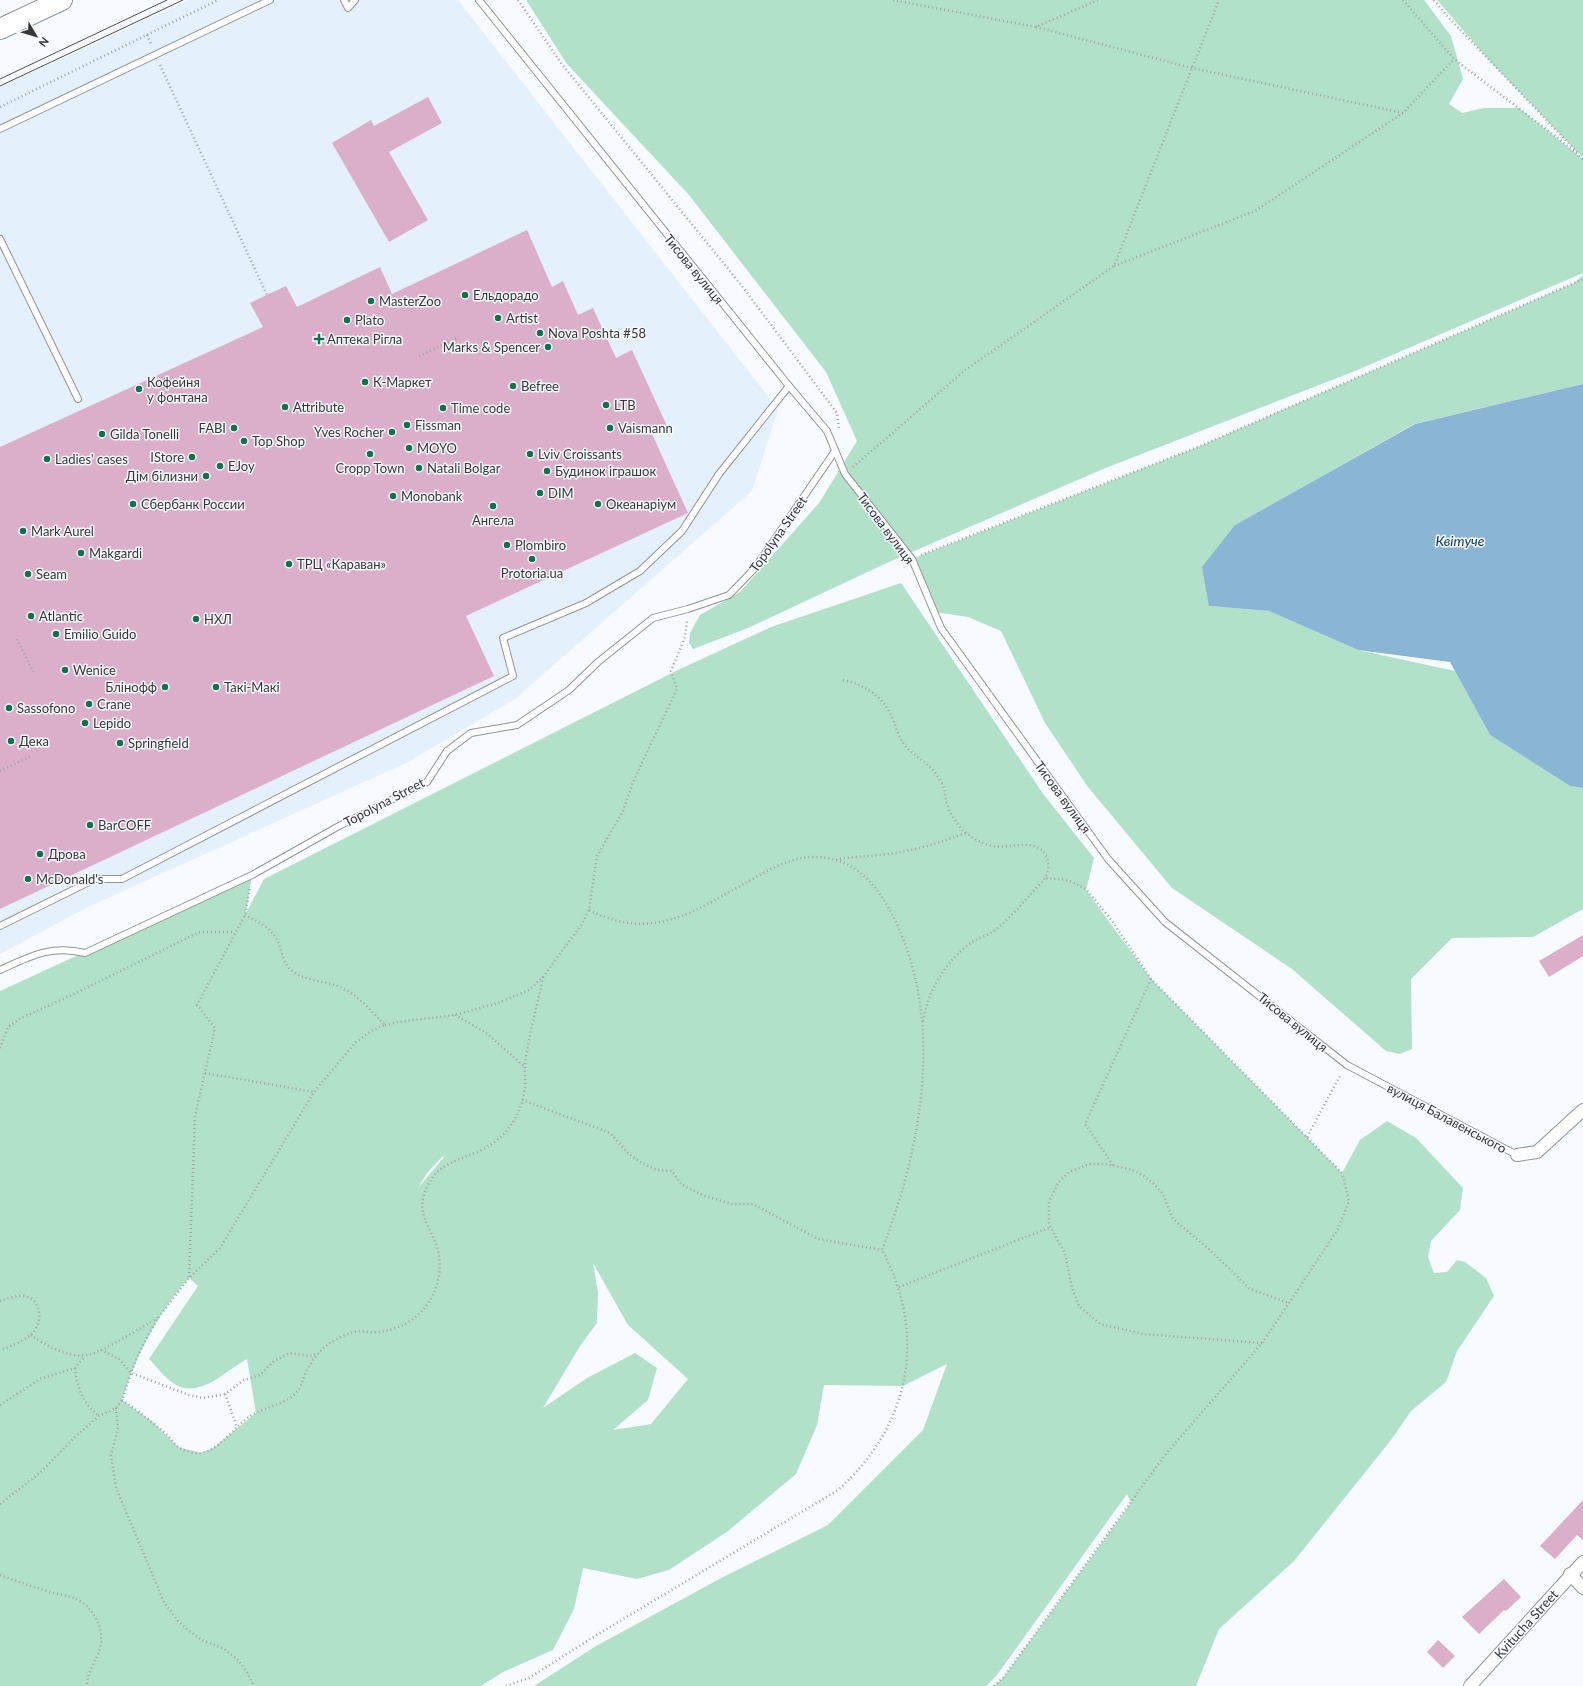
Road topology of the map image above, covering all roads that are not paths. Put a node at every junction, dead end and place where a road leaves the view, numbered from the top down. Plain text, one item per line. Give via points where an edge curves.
1 (62, 0) edge
2 (270, 0) edge
3 (344, 0) edge
4 (355, 0) edge
5 (479, 0) edge
6 (0, 29) edge
7 (0, 129) edge
8 (0, 239) edge
9 (789, 386) junction
10 (78, 399) dead end
11 (835, 451) junction
12 (0, 926) edge
13 (0, 970) edge
14 (1347, 1065) joint
15 (1583, 1110) edge
16 (1517, 1155) joint
17 (1583, 1562) edge
18 (1570, 1574) junction
19 (1583, 1588) edge
20 (1470, 1686) edge

1 - 6 main road
2 - 7 lane
3 - 4 lane via 348,8
5 - 9 lane, Тисова вулиця
8 - 10 lane
9 - 11 lane, Тисова вулиця via 827,431
9 - 12 lane via 719,474 682,531 640,571 586,603 503,638 514,676 122,878 95,879
11 - 13 lane, Topolyna Street via 755,568 729,595 654,618 598,662 569,690 517,725 471,733 447,751 427,782 339,826 252,875 85,953 70,949 39,952
11 - 14 lane, Тисова вулиця via 845,474 912,559 941,628 1108,859 1165,922
14 - 16 lane, вулиця Балавенського
15 - 16 street, вулиця Балавенського via 1538,1152
17 - 18 street, Kvitucha Street
18 - 19 street
18 - 20 street, Kvitucha Street

